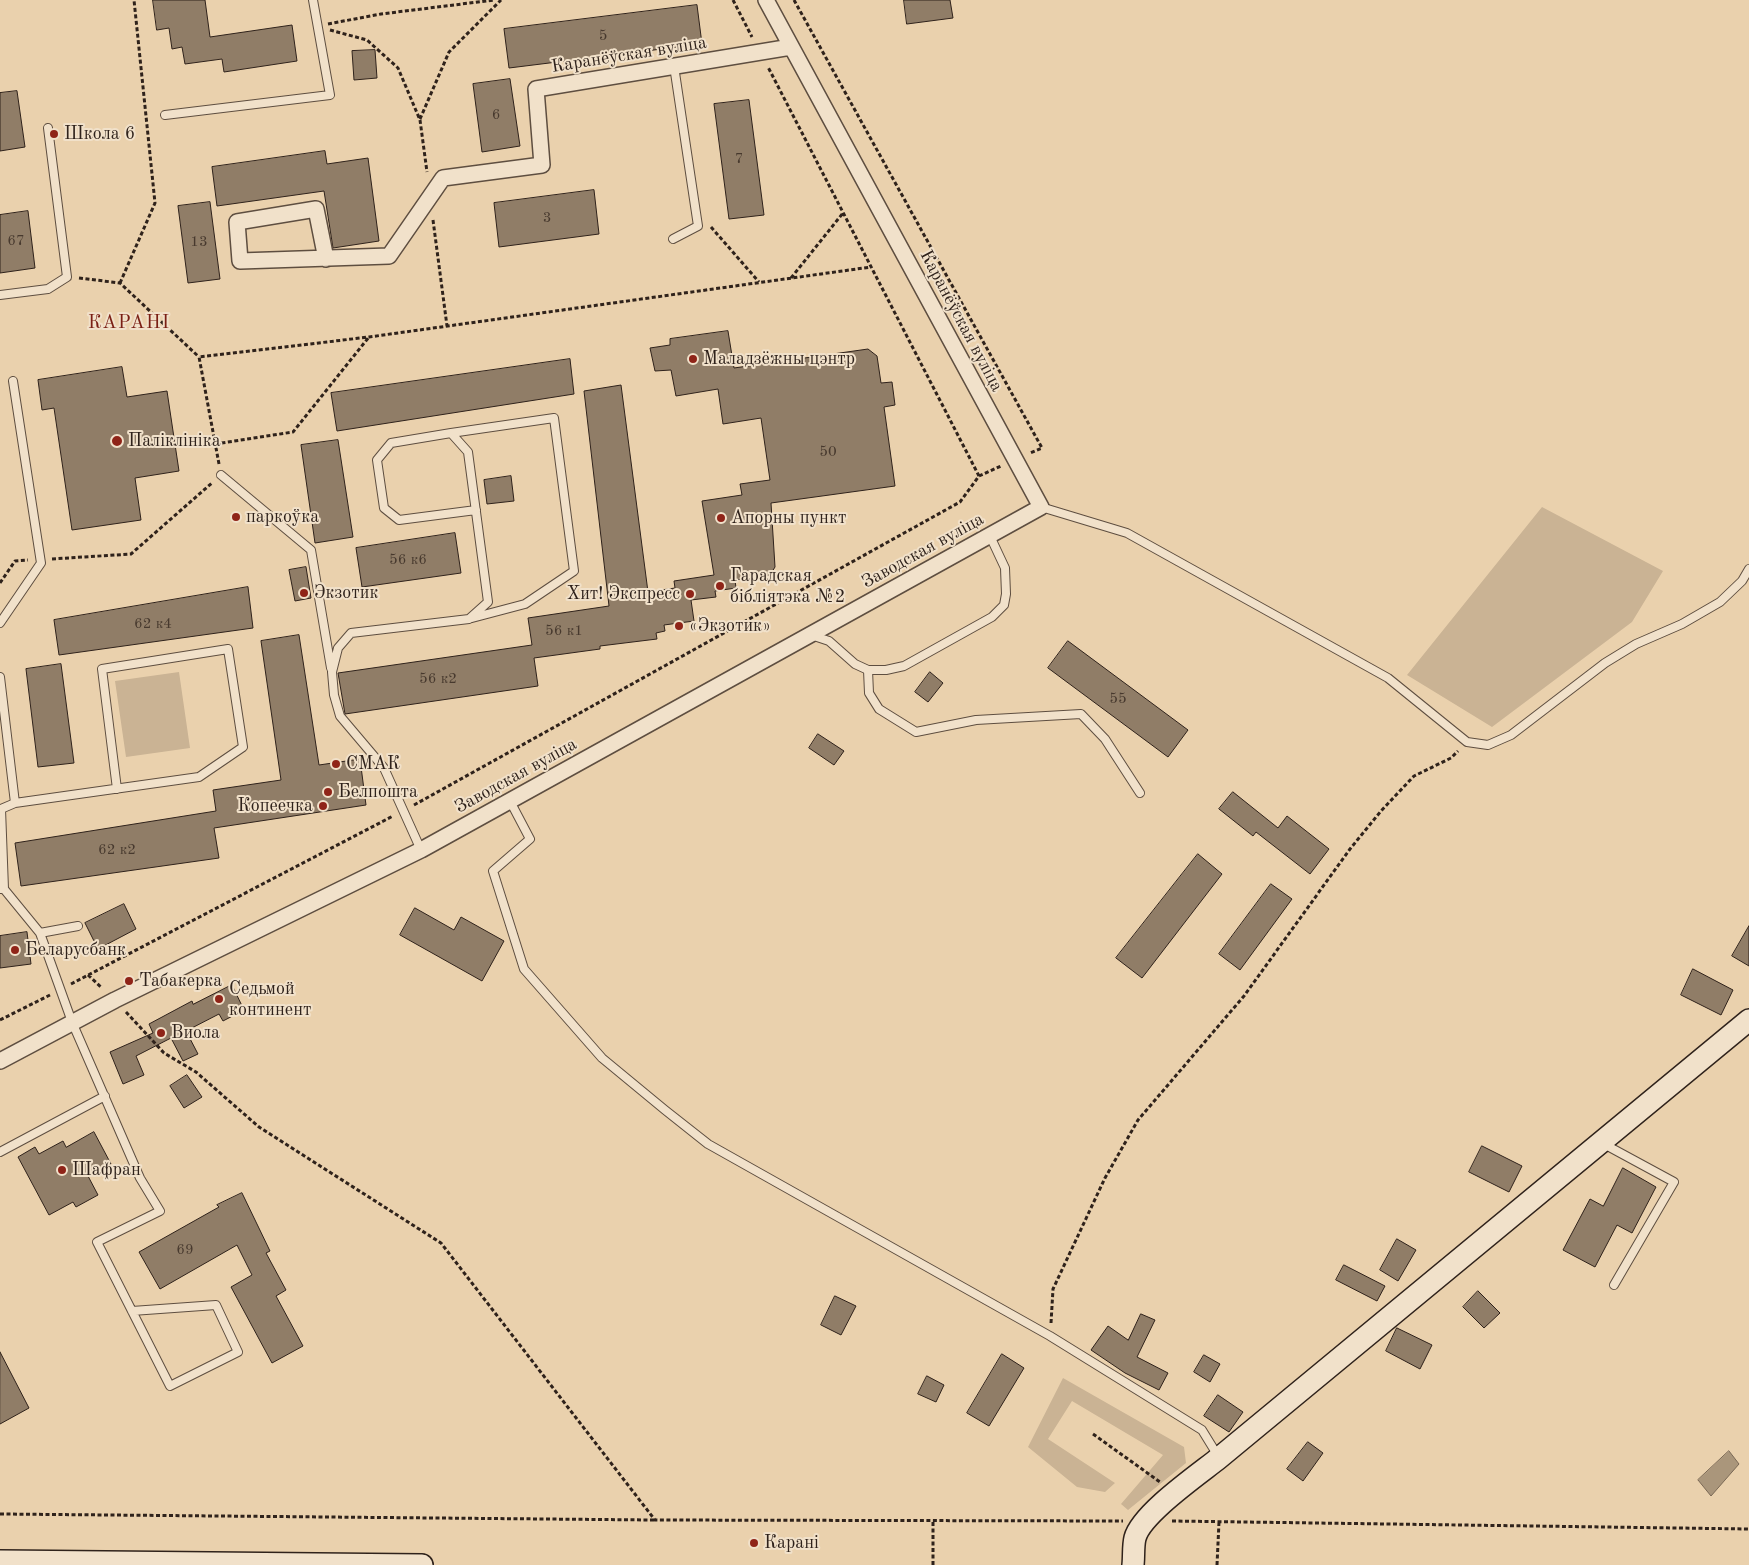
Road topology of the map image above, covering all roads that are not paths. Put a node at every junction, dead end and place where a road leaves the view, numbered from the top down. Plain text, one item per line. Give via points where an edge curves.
1 (313, 0) edge
2 (766, 0) edge
3 (791, 47) junction
4 (674, 66) junction
5 (164, 114) dead end
6 (48, 128) dead end
7 (673, 240) dead end
8 (326, 259) junction
9 (0, 294) edge
10 (13, 381) dead end
11 (451, 433) junction
12 (221, 475) road end
13 (1041, 507) junction
14 (476, 510) junction
15 (990, 536) junction
16 (1749, 569) edge
17 (469, 619) junction
18 (0, 623) edge
19 (810, 635) junction
20 (868, 670) junction
21 (332, 672) junction
22 (0, 677) edge
23 (117, 789) junction
24 (1140, 793) dead end
25 (510, 801) junction
26 (15, 803) junction
27 (421, 850) junction
28 (2, 889) edge
29 (78, 926) dead end
30 (40, 933) junction
31 (1749, 1020) edge
32 (72, 1022) junction
33 (0, 1061) edge
34 (105, 1096) junction
35 (1600, 1142) junction
36 (0, 1152) edge
37 (1614, 1285) dead end
38 (132, 1311) junction
39 (1219, 1458) junction
40 (0, 1561) edge
41 (422, 1565) edge
42 (1133, 1565) edge

1 - 5 lane via 330,95
2 - 3 street, Каранёўская вуліца
3 - 4 street, Каранёўская вуліца
3 - 13 street, Каранёўская вуліца
4 - 7 lane via 698,226
4 - 8 street, Каранёўская вуліца via 536,89 542,165 443,178 389,256
6 - 9 lane via 67,277 48,289
8 - 8 street, Каранёўская вуліца via 316,209 237,222 240,261
10 - 18 lane via 41,563
11 - 14 lane via 468,452
11 - 14 lane via 391,443 377,460 384,508 398,520
11 - 17 lane via 554,418 574,571 525,604
12 - 21 lane via 312,550
13 - 15 street, Заводская вуліца
13 - 16 lane via 1127,533 1388,678 1467,742 1488,745 1510,736 1605,663 1720,602 1742,581
14 - 17 lane via 488,602
15 - 19 street, Заводская вуліца
15 - 20 lane via 1005,568 1004,605 992,617 904,666
17 - 21 lane via 351,633 338,648
19 - 20 lane via 829,641 855,664
19 - 25 street, Заводская вуліца
20 - 24 lane via 869,693 879,708 916,732 976,720 1081,714 1105,738
21 - 27 lane via 340,716 384,768
22 - 26 lane
23 - 23 lane via 199,777 243,747 228,649 102,669
23 - 26 lane
25 - 27 street, Заводская вуліца
25 - 39 lane via 530,839 493,871 524,969 602,1058 708,1144 1050,1336 1202,1430
26 - 28 lane via 1,809
27 - 32 street, Заводская вуліца
28 - 30 lane
29 - 30 lane
30 - 32 lane
31 - 35 street
32 - 33 street, Заводская вуліца
32 - 34 lane
34 - 36 lane
34 - 38 lane via 140,1178 160,1211 97,1242
35 - 37 lane via 1674,1182
35 - 39 street
38 - 38 lane via 216,1305 238,1352 170,1386
39 - 42 street via 1144,1521 1135,1537
40 - 41 street

